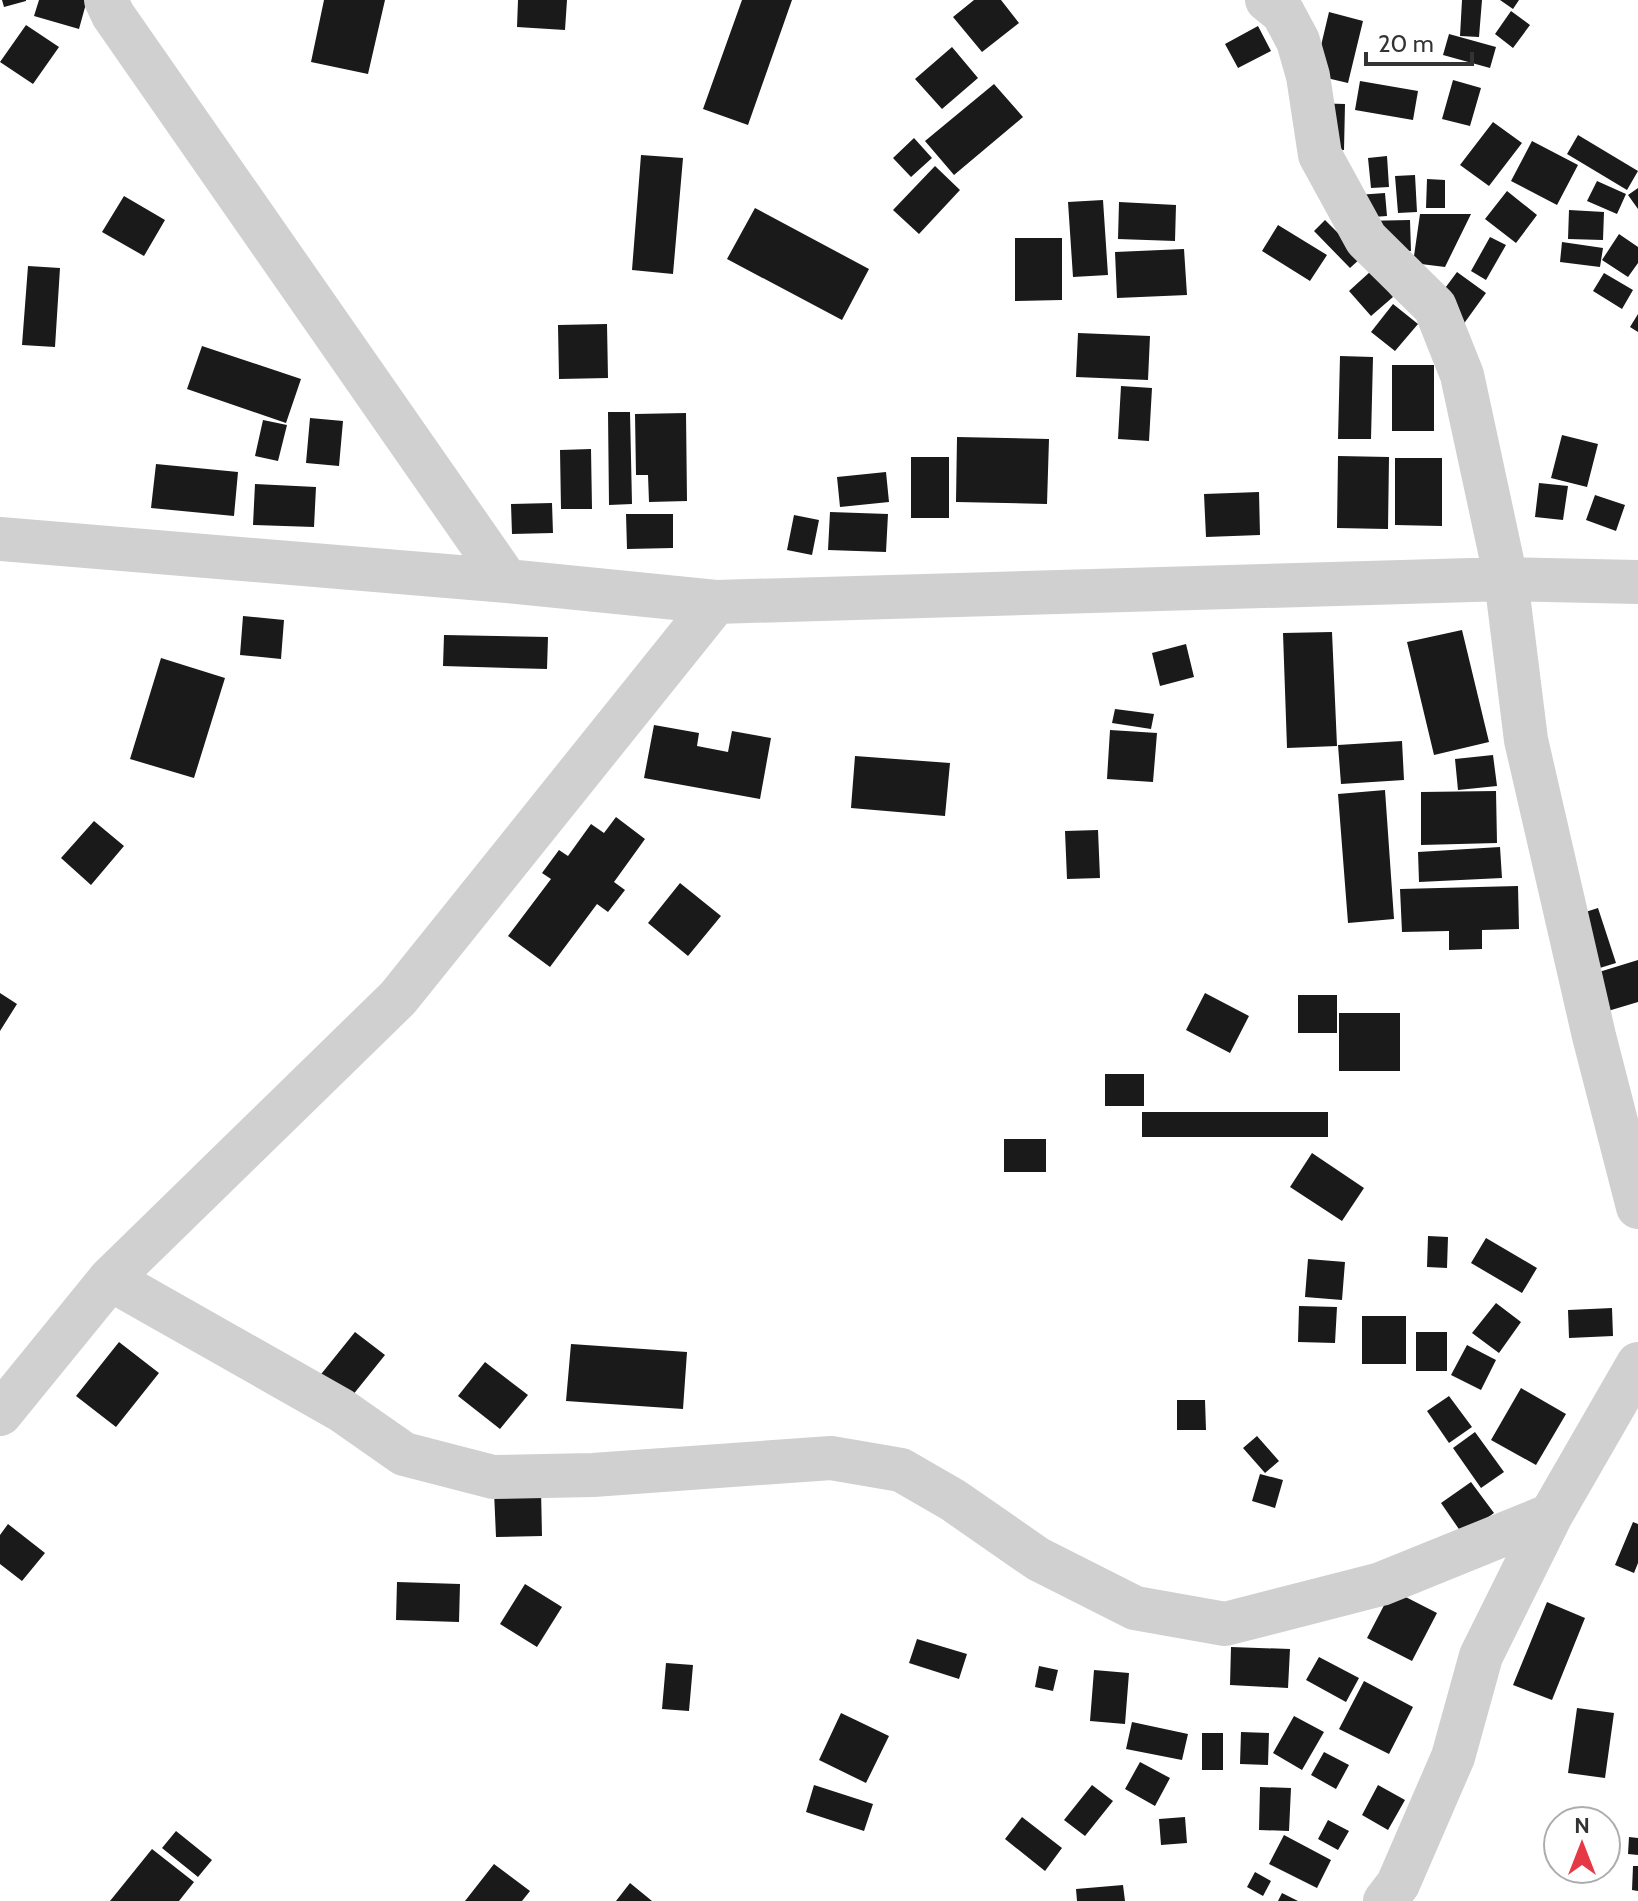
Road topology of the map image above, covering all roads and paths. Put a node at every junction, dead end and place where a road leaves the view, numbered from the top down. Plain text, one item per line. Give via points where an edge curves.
1 (106, 0) edge
2 (1267, 0) edge
3 (0, 539) edge
4 (1506, 579) junction
5 (507, 581) junction
6 (1638, 582) edge
7 (716, 602) junction
8 (1638, 1207) edge
9 (110, 1279) junction
10 (1638, 1364) edge
11 (0, 1414) edge
12 (1551, 1515) junction
13 (1385, 1901) edge

1 - 5 street
2 - 4 street via 1283,13 1298,41 1320,155 1358,225 1435,307 1462,375
3 - 5 street
4 - 6 street
4 - 7 street
4 - 8 street via 1526,740
5 - 7 street
7 - 9 street via 398,998
9 - 11 street
9 - 12 street via 341,1410 404,1454 493,1477 831,1458 901,1470 1038,1559 1135,1608 1225,1624 1381,1584
10 - 12 street
12 - 13 street via 1481,1656 1453,1757 1398,1884

